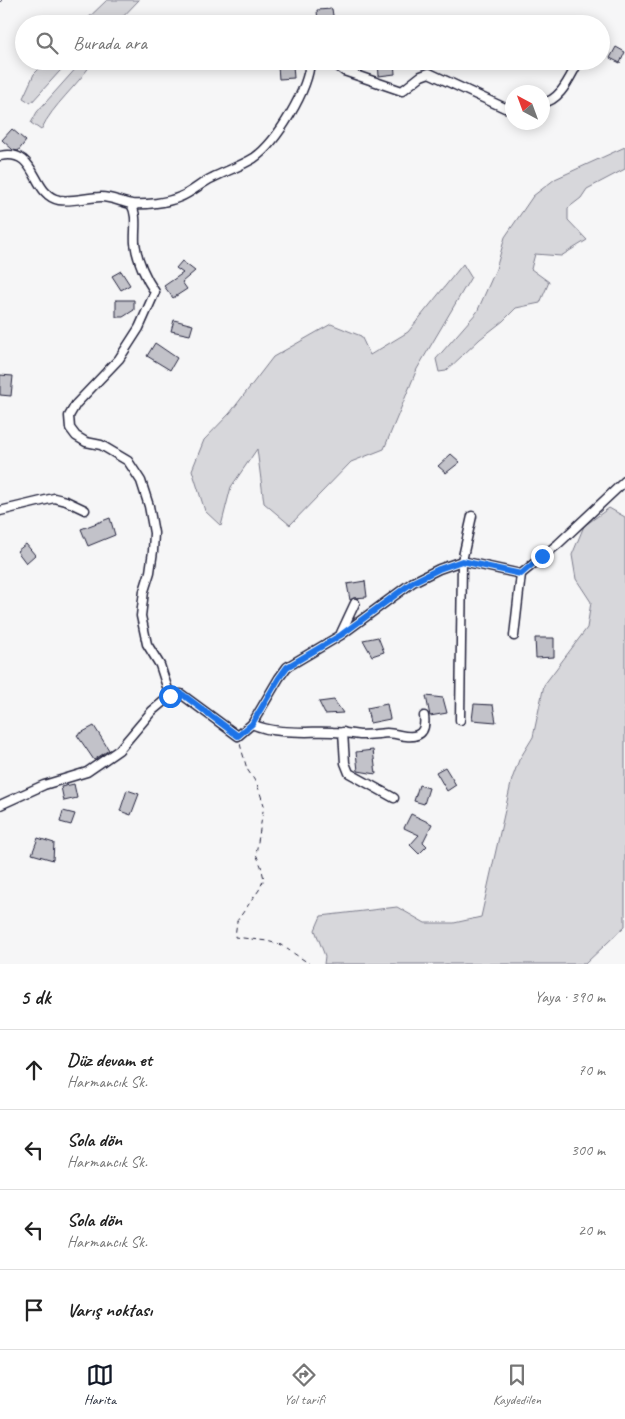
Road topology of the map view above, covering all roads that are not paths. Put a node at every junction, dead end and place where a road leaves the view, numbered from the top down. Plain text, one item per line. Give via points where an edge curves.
1 (310, 70) edge
2 (342, 70) edge
3 (574, 70) edge
4 (550, 102) edge
5 (505, 108) edge
6 (0, 156) edge
7 (131, 204) junction
8 (625, 481) edge
9 (86, 510) dead end
10 (0, 511) edge
11 (472, 516) dead end
12 (462, 561) junction
13 (521, 574) junction
14 (355, 604) dead end
15 (341, 635) junction
16 (514, 636) dead end
17 (170, 696) junction
18 (424, 716) dead end
19 (460, 720) dead end
20 (252, 724) junction
21 (343, 732) junction
22 (394, 798) dead end
23 (0, 805) edge

1 - 7 street via 288,120 254,158 180,197
2 - 5 street via 402,91 429,73
3 - 4 street via 558,96
6 - 7 street via 18,156 30,165 43,189 60,200 102,197
7 - 17 street via 135,211 136,244 155,292 139,328 119,358 68,416 70,428 76,436 101,445 128,462 141,481 154,533 142,616 147,644 160,665
8 - 13 street
9 - 10 street via 54,498
11 - 12 street
12 - 13 street
12 - 15 street via 413,582
12 - 19 street
13 - 16 street
14 - 15 street
15 - 20 street via 287,667
17 - 20 street via 182,694 238,736
17 - 23 street via 152,711 119,750 87,772 44,785
18 - 21 street via 424,729 413,737 394,733 360,735
20 - 21 street via 278,730
21 - 22 street via 345,763 349,773

